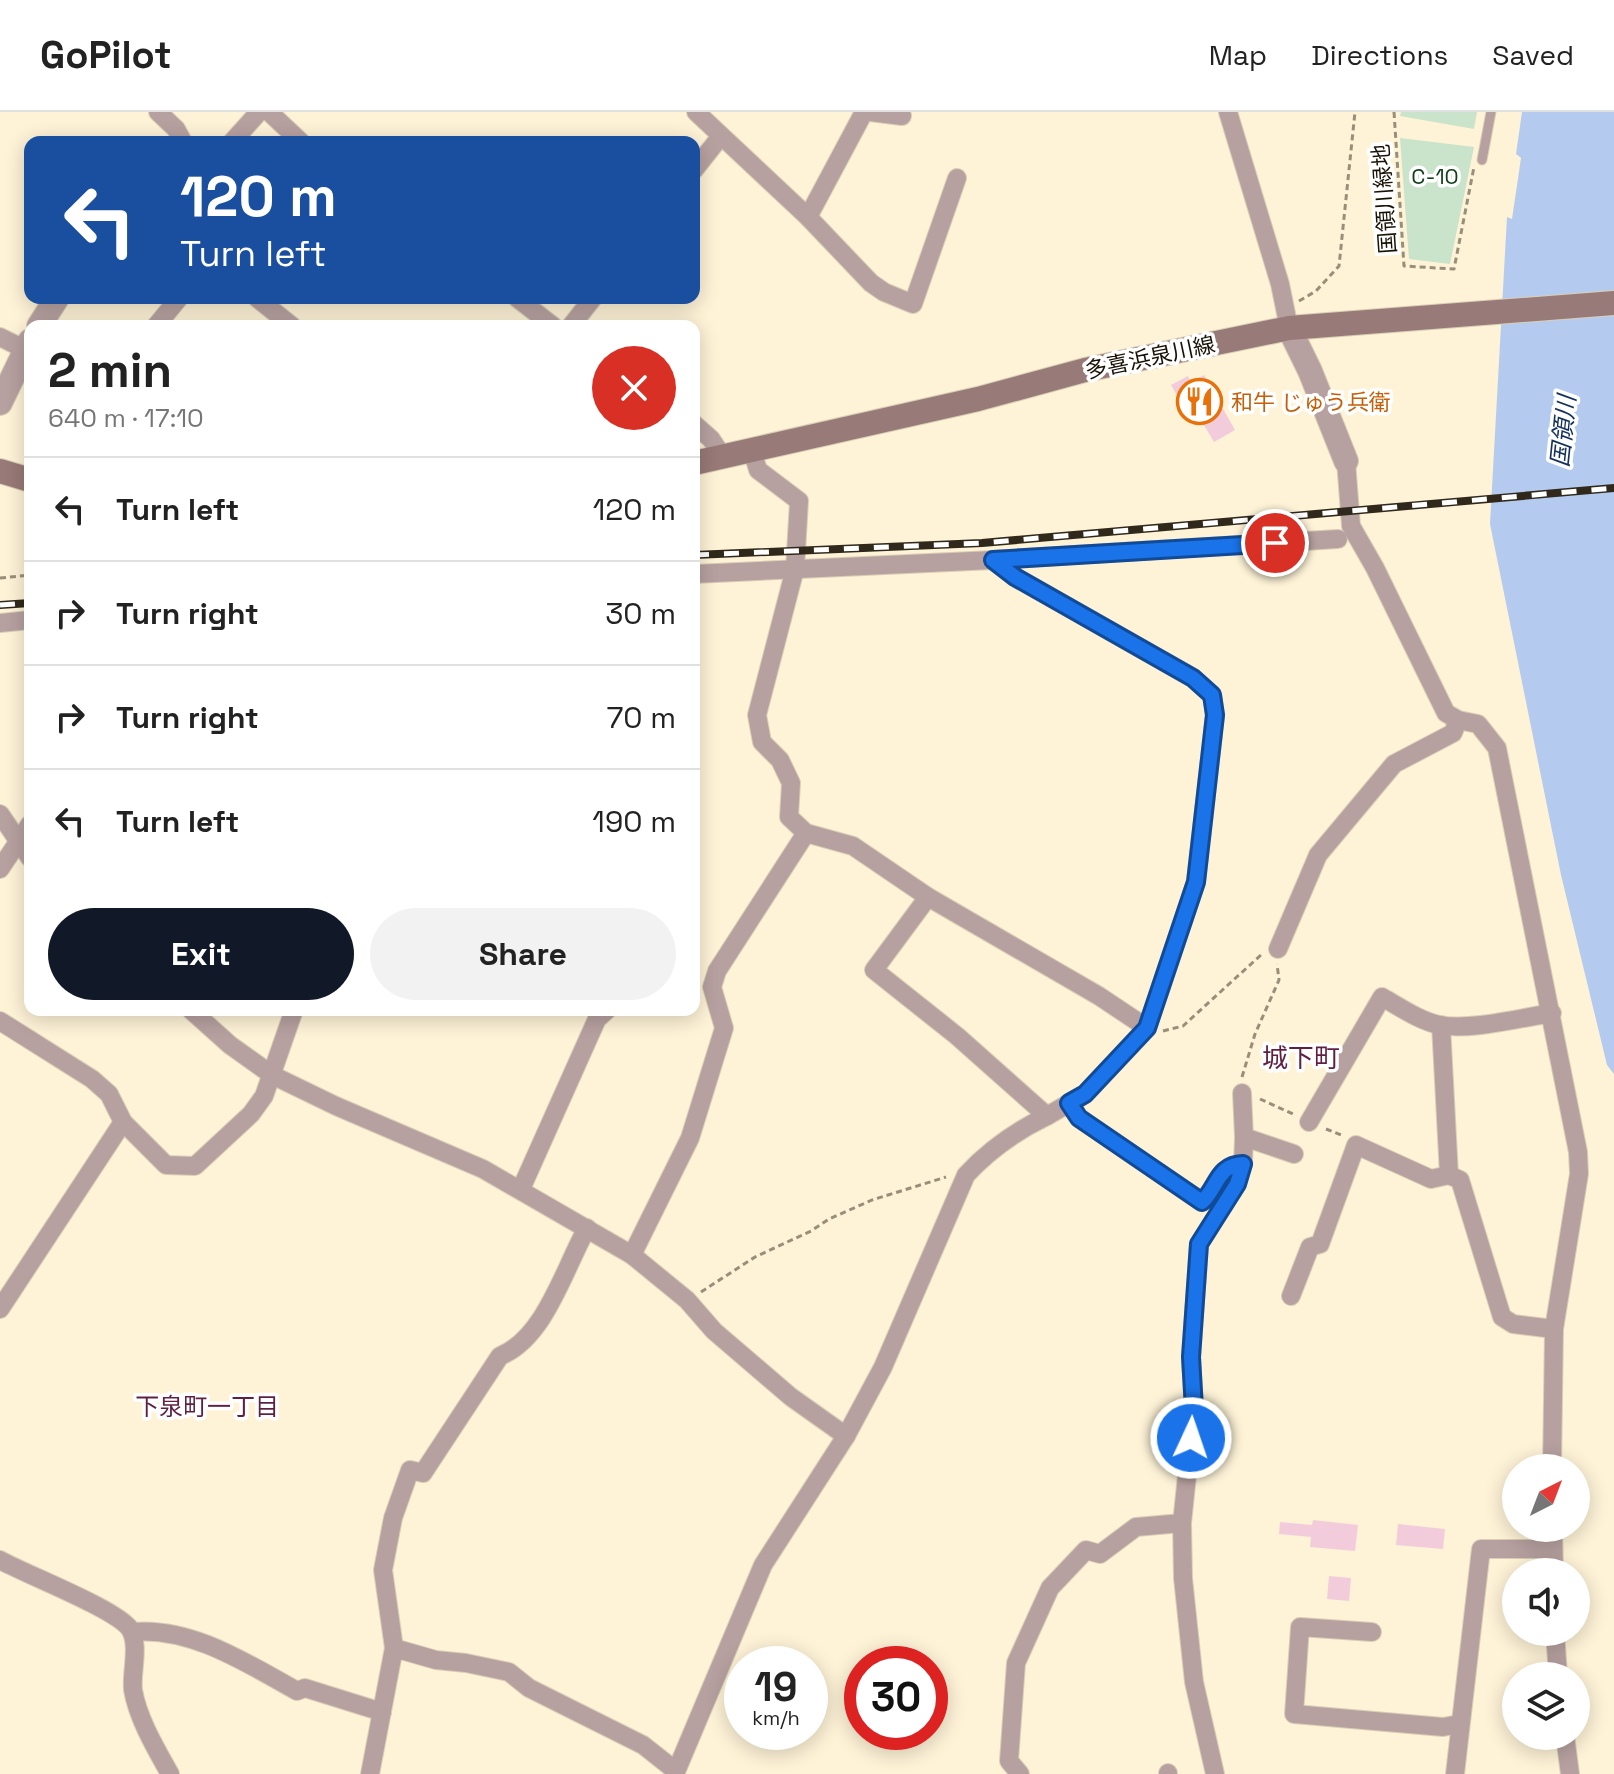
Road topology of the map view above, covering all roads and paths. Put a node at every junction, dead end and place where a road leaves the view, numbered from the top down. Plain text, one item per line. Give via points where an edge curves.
1 (158, 112) edge
2 (259, 112) edge
3 (269, 112) edge
4 (696, 112) edge
5 (867, 112) edge
6 (901, 112) edge
7 (1228, 112) edge
8 (1355, 112) edge
9 (1394, 112) edge
10 (1491, 112) edge
11 (180, 136) edge
12 (237, 136) edge
13 (295, 136) edge
14 (721, 136) junction
15 (1478, 160) joint
16 (700, 162) edge
17 (957, 178) dead end
18 (808, 217) junction
19 (1614, 303) edge
20 (174, 304) edge
21 (264, 304) edge
22 (525, 304) edge
23 (588, 304) edge
24 (1287, 317) junction
25 (161, 320) edge
26 (284, 320) edge
27 (545, 320) edge
28 (576, 320) edge
29 (0, 337) edge
30 (24, 346) edge
31 (24, 356) edge
32 (0, 403) edge
33 (700, 429) edge
34 (752, 450) junction
35 (723, 457) junction
36 (1346, 461) joint
37 (700, 462) edge
38 (0, 471) edge
39 (24, 478) edge
40 (1338, 539) dead end
41 (993, 560) junction
42 (795, 569) junction
43 (700, 574) edge
44 (24, 576) edge
45 (0, 578) edge
46 (24, 621) edge
47 (0, 623) edge
48 (1458, 720) junction
49 (0, 814) edge
50 (24, 833) edge
51 (806, 833) junction
52 (18, 842) junction
53 (24, 850) edge
54 (0, 869) edge
55 (928, 897) junction
56 (1278, 949) junction
57 (1552, 1013) junction
58 (198, 1016) edge
59 (291, 1016) edge
60 (600, 1016) edge
61 (0, 1021) edge
62 (1441, 1025) junction
63 (1147, 1028) junction
64 (272, 1075) junction
65 (1242, 1093) joint
66 (1069, 1103) junction
67 (1047, 1116) junction
68 (123, 1122) junction
69 (1309, 1122) dead end
70 (1244, 1137) junction
71 (1294, 1154) dead end
72 (1243, 1164) junction
73 (966, 1175) junction
74 (1449, 1175) junction
75 (521, 1189) junction
76 (587, 1228) junction
77 (632, 1255) junction
78 (1291, 1296) dead end
79 (687, 1300) junction
80 (0, 1309) edge
81 (1554, 1329) junction
82 (846, 1436) junction
83 (1552, 1454) edge
84 (1182, 1523) junction
85 (1553, 1542) edge
86 (1553, 1549) junction
87 (1553, 1558) edge
88 (0, 1560) edge
89 (132, 1632) junction
90 (1372, 1632) dead end
91 (394, 1648) junction
92 (382, 1712) junction
93 (1459, 1724) junction
94 (1567, 1750) edge
95 (675, 1772) edge
96 (170, 1774) edge
97 (370, 1774) edge
98 (1020, 1774) edge
99 (1215, 1774) edge
100 (1455, 1774) edge
101 (1570, 1774) edge

1 - 11 street
2 - 12 street
3 - 13 street
4 - 14 street
5 - 6 street via 902,116
5 - 18 street
7 - 24 street
8 - 24 path via 1339,266
9 - 15 path, 国領川緑地 via 1404,266 1454,269
10 - 15 lane
14 - 16 street
14 - 18 street
17 - 18 street via 913,304 871,283
19 - 24 main road, 多喜浜泉川線 via 1325,324
20 - 25 street
21 - 26 street
22 - 27 street
23 - 28 street
24 - 34 main road, 多喜浜泉川線 via 978,399
24 - 36 street
29 - 30 street
31 - 32 street
33 - 35 street
34 - 35 main road, 多喜浜泉川線
34 - 42 street via 758,470 799,501
35 - 37 main road, 多喜浜泉川線
36 - 48 street via 1351,526 1446,713
38 - 39 main road
40 - 41 street
41 - 42 street
41 - 63 street via 1193,678 1212,695 1215,715 1196,882
42 - 43 street
42 - 51 street via 757,715 762,742 780,760 791,783 789,817
44 - 45 path
46 - 47 street
48 - 56 street via 1453,733 1394,764 1318,855
48 - 57 street via 1478,724 1497,748
49 - 52 street
50 - 52 street
51 - 55 street via 853,846
51 - 77 street via 717,971 712,987 724,1028 690,1138
52 - 53 street
52 - 54 street
55 - 63 street
55 - 67 street via 874,970
56 - 63 path via 1265,951 1183,1026 1168,1032
56 - 65 path via 1279,980 1248,1055
57 - 62 street
57 - 81 street via 1579,1174
58 - 64 street
59 - 64 street
60 - 75 street
61 - 68 street via 92,1079 109,1094
62 - 69 street via 1382,997
62 - 74 street
63 - 66 street via 1085,1094
64 - 68 street via 251,1114 195,1166 166,1165
64 - 75 street
65 - 70 street
66 - 67 street
66 - 72 street via 1079,1118 1202,1202 1222,1170
67 - 73 street via 1021,1128
68 - 80 street
70 - 71 street
70 - 72 street
72 - 84 street via 1237,1184 1199,1244 1191,1357 1194,1409
73 - 79 path via 886,1196 829,1219
73 - 82 street via 883,1367
74 - 78 street via 1431,1179 1356,1145 1320,1244 1310,1247
74 - 81 street via 1460,1180 1502,1317 1513,1324
75 - 76 street
76 - 77 street
76 - 91 street via 536,1329 516,1350 500,1356 423,1473 410,1470 383,1570
77 - 79 street
79 - 82 street via 714,1331
81 - 83 street
82 - 95 street via 763,1565
84 - 98 street via 1136,1527 1100,1554 1086,1550 1050,1588 1016,1663 1009,1761
84 - 99 street via 1194,1682
85 - 86 street
86 - 87 street
86 - 93 street via 1481,1549
88 - 89 street via 123,1621
89 - 92 street via 198,1641 297,1691 305,1688
89 - 96 street via 133,1690
90 - 93 street via 1300,1627 1294,1714
91 - 92 street
91 - 95 street via 509,1672 540,1694 643,1745
92 - 97 street
93 - 100 street
94 - 101 street

